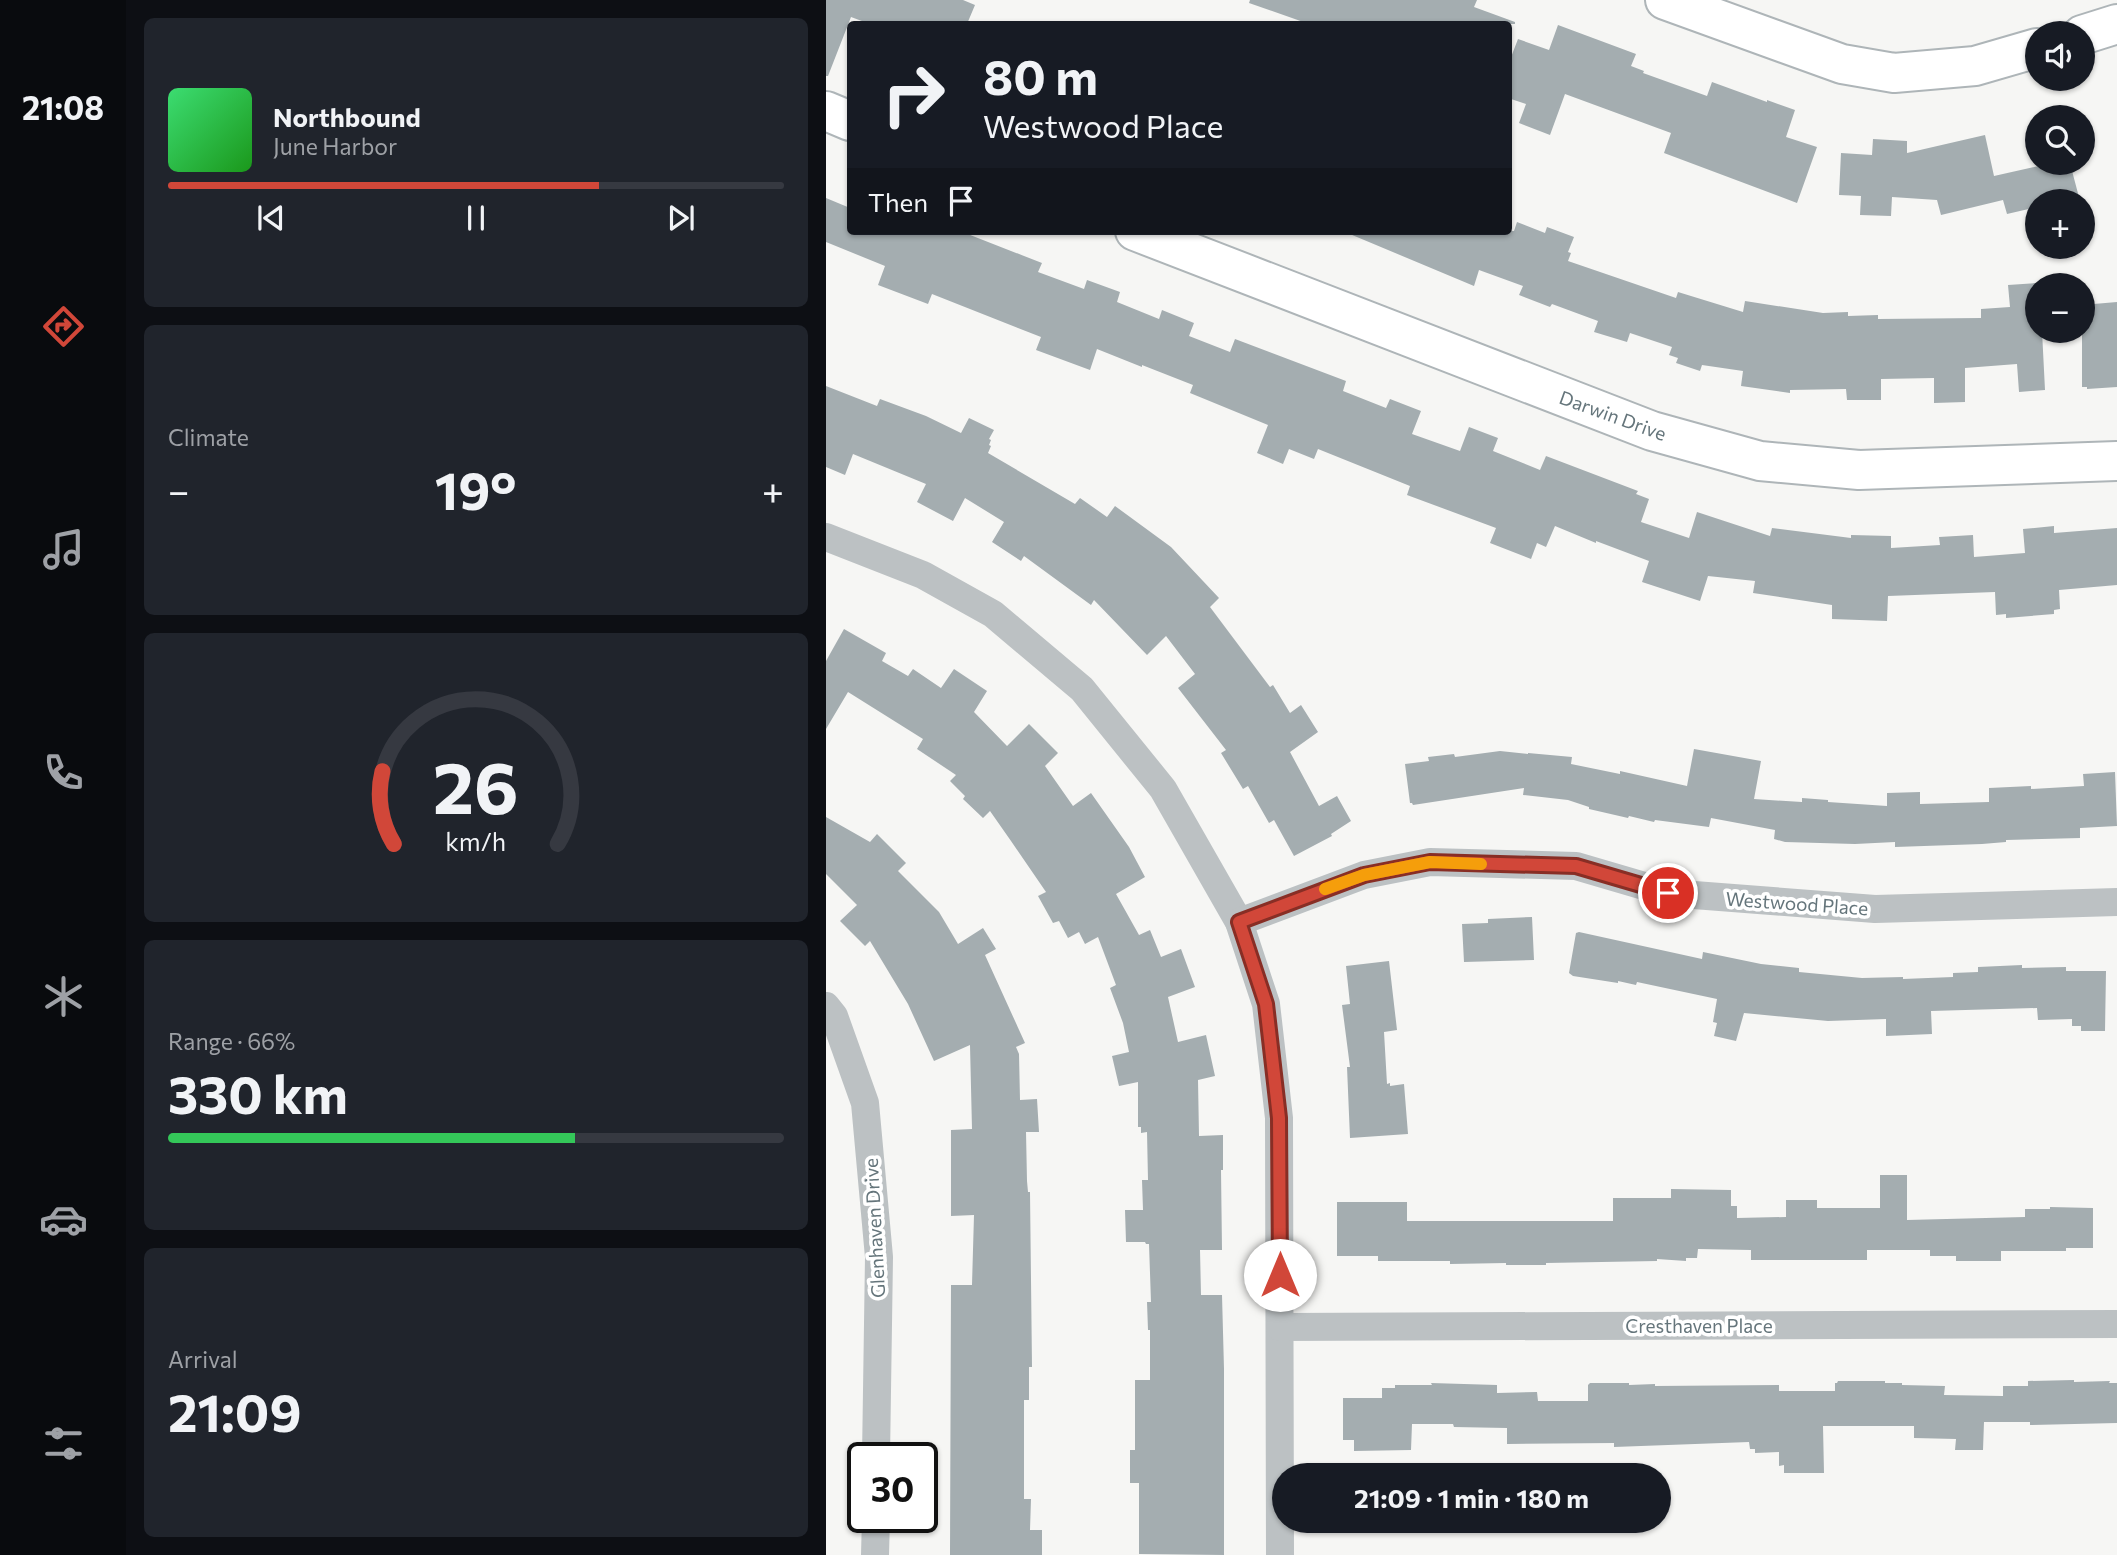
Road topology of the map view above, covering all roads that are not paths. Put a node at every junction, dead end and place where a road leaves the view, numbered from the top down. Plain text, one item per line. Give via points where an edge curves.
1 (1665, 0) edge
2 (2117, 24) edge
3 (2095, 30) edge
4 (2025, 51) edge
5 (826, 111) edge
6 (847, 120) edge
7 (1145, 235) edge
8 (2117, 461) edge
9 (826, 537) edge
10 (2117, 902) edge
11 (1239, 922) junction
12 (826, 1006) edge
13 (2117, 1324) edge
14 (1280, 1327) junction
15 (876, 1442) edge
16 (876, 1533) edge
17 (875, 1555) edge
18 (1280, 1555) edge

1 - 4 street via 1842,64 1894,73 1975,66
2 - 3 street
5 - 6 street
7 - 8 street, Darwin Drive via 1652,431 1760,461 1859,470
9 - 11 street via 923,576 993,614 1082,689 1163,789
10 - 11 street, Westwood Place via 1875,909 1668,893 1576,866 1430,862 1364,875
11 - 14 street via 1266,1004 1279,1118
12 - 15 street, Glenhaven Drive via 834,1016 865,1103 879,1257
13 - 14 street, Cresthaven Place
14 - 18 street
16 - 17 street

